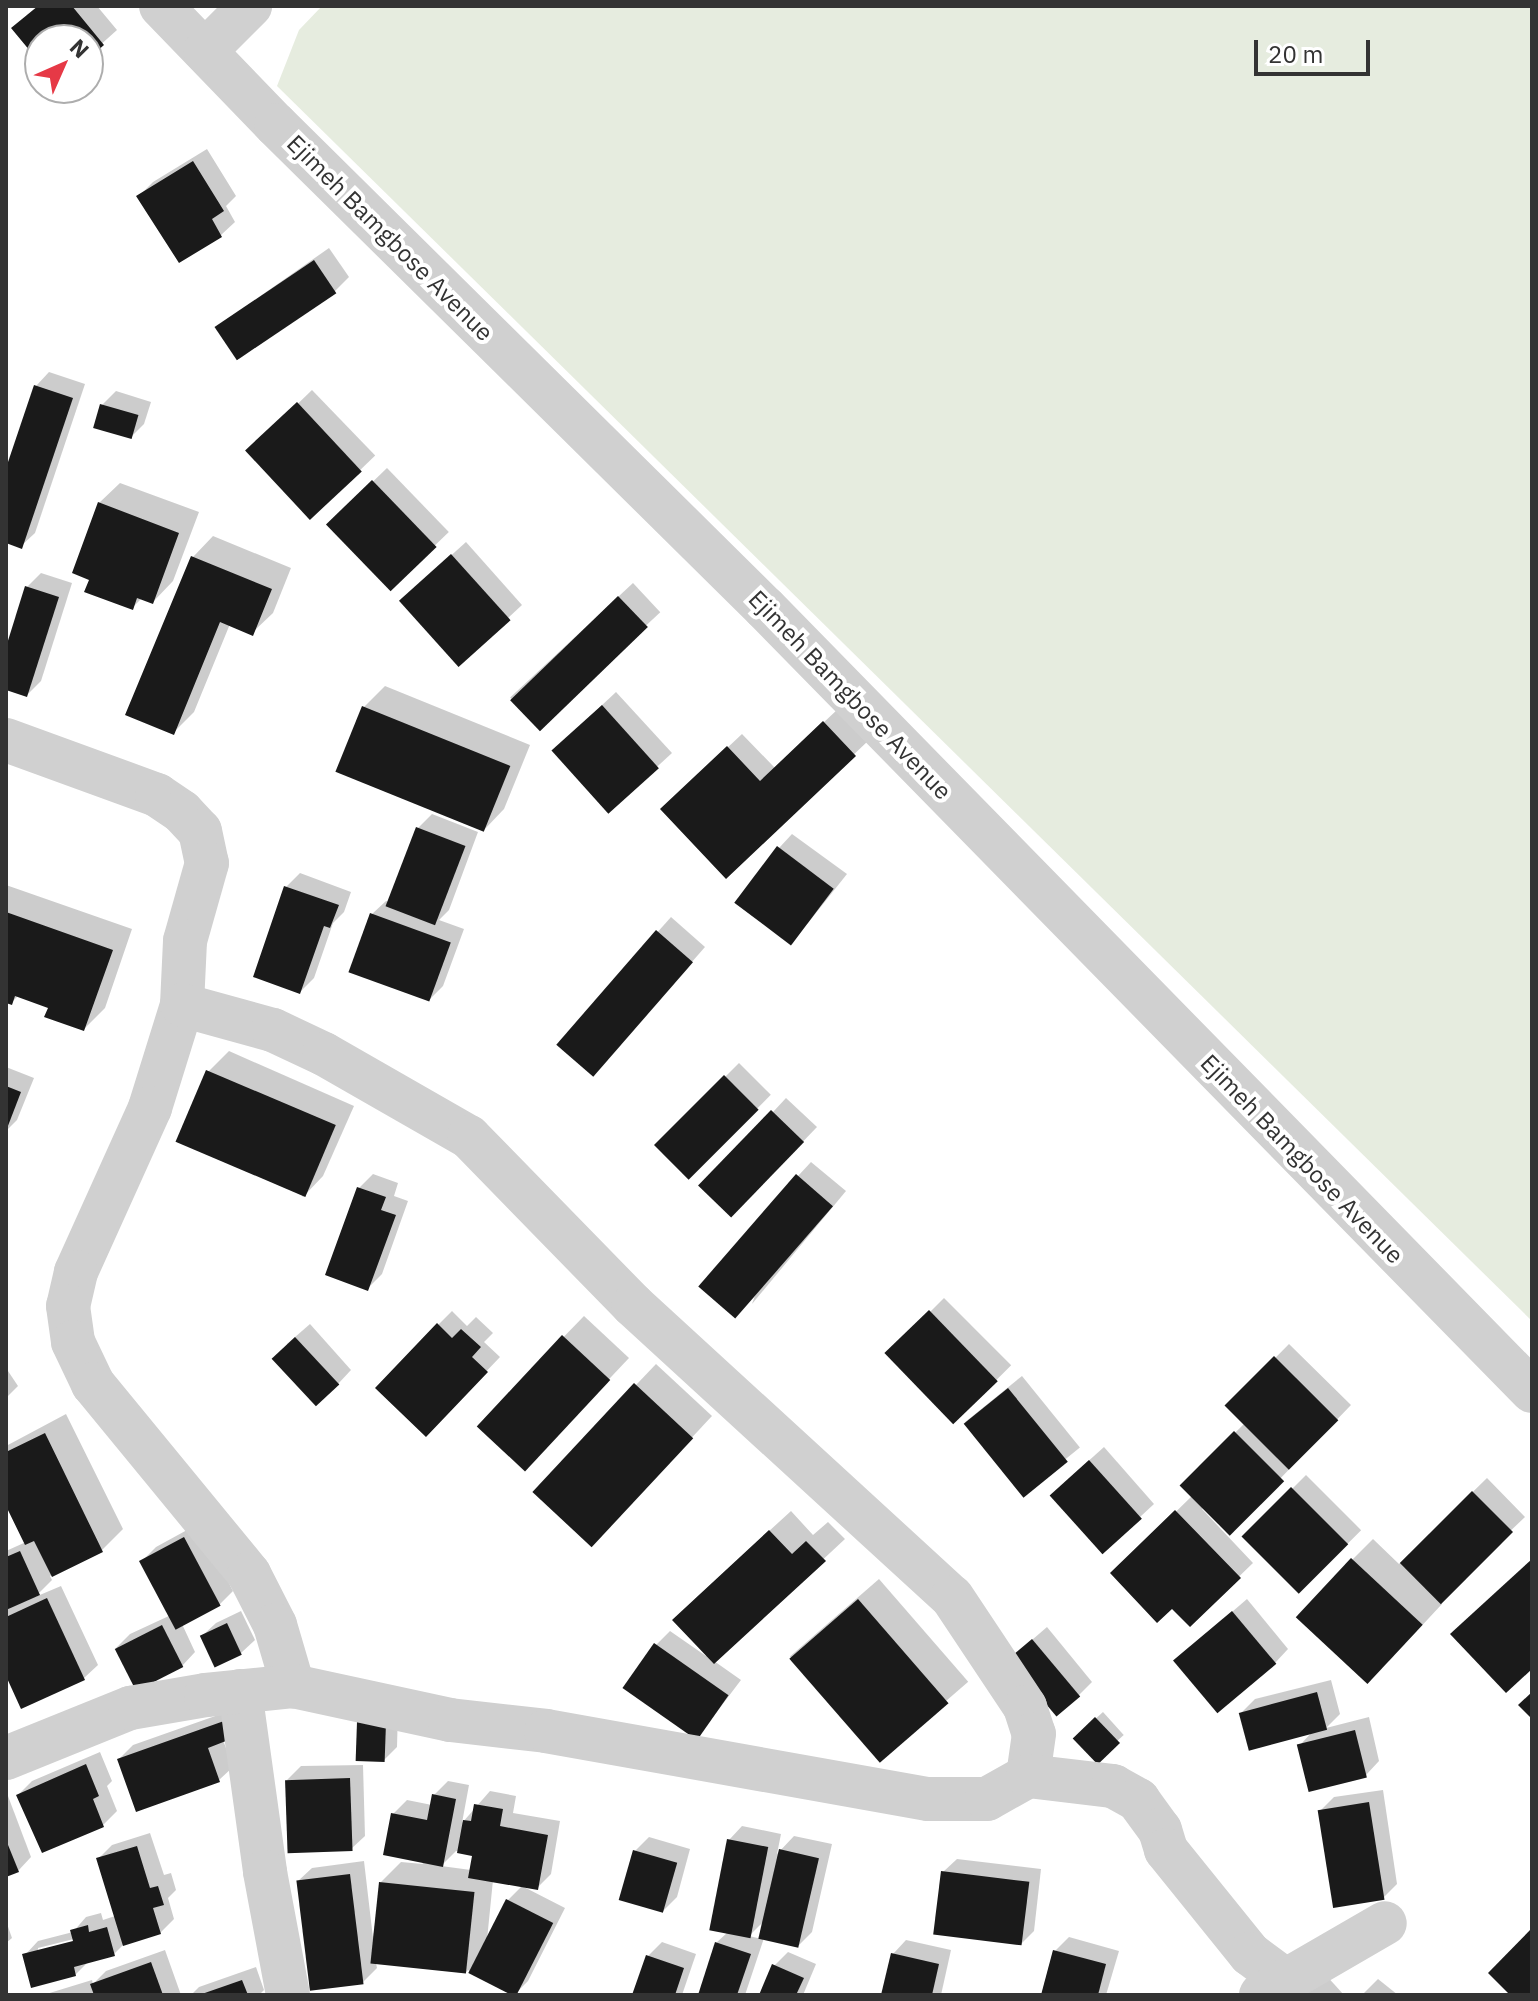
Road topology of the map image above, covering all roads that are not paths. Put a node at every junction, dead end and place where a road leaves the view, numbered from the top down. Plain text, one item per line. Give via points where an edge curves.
1 (161, 6) edge
2 (250, 6) edge
3 (205, 51) junction
4 (6, 740) edge
5 (182, 1005) junction
6 (1532, 1391) edge
7 (293, 1686) junction
8 (240, 1691) junction
9 (6, 1758) edge
10 (1028, 1776) junction
11 (1385, 1923) dead end
12 (1273, 1988) edge
13 (288, 1995) edge

1 - 3 street, Ejimeh Bamgbose Avenue
2 - 3 street
3 - 6 street, Ejimeh Bamgbose Avenue via 765,608
4 - 5 street via 157,795 200,831 207,863 185,941
5 - 7 street via 150,1108 76,1272 68,1306 73,1342 93,1384 249,1574 275,1625
5 - 10 street via 273,1030 469,1137 633,1305 952,1597 1025,1707 1034,1734
7 - 8 street
7 - 10 street via 450,1720 546,1731 928,1799 987,1799
8 - 9 street via 130,1708
8 - 13 street
10 - 12 street via 1113,1786 1138,1800 1160,1830 1166,1850
11 - 12 street

